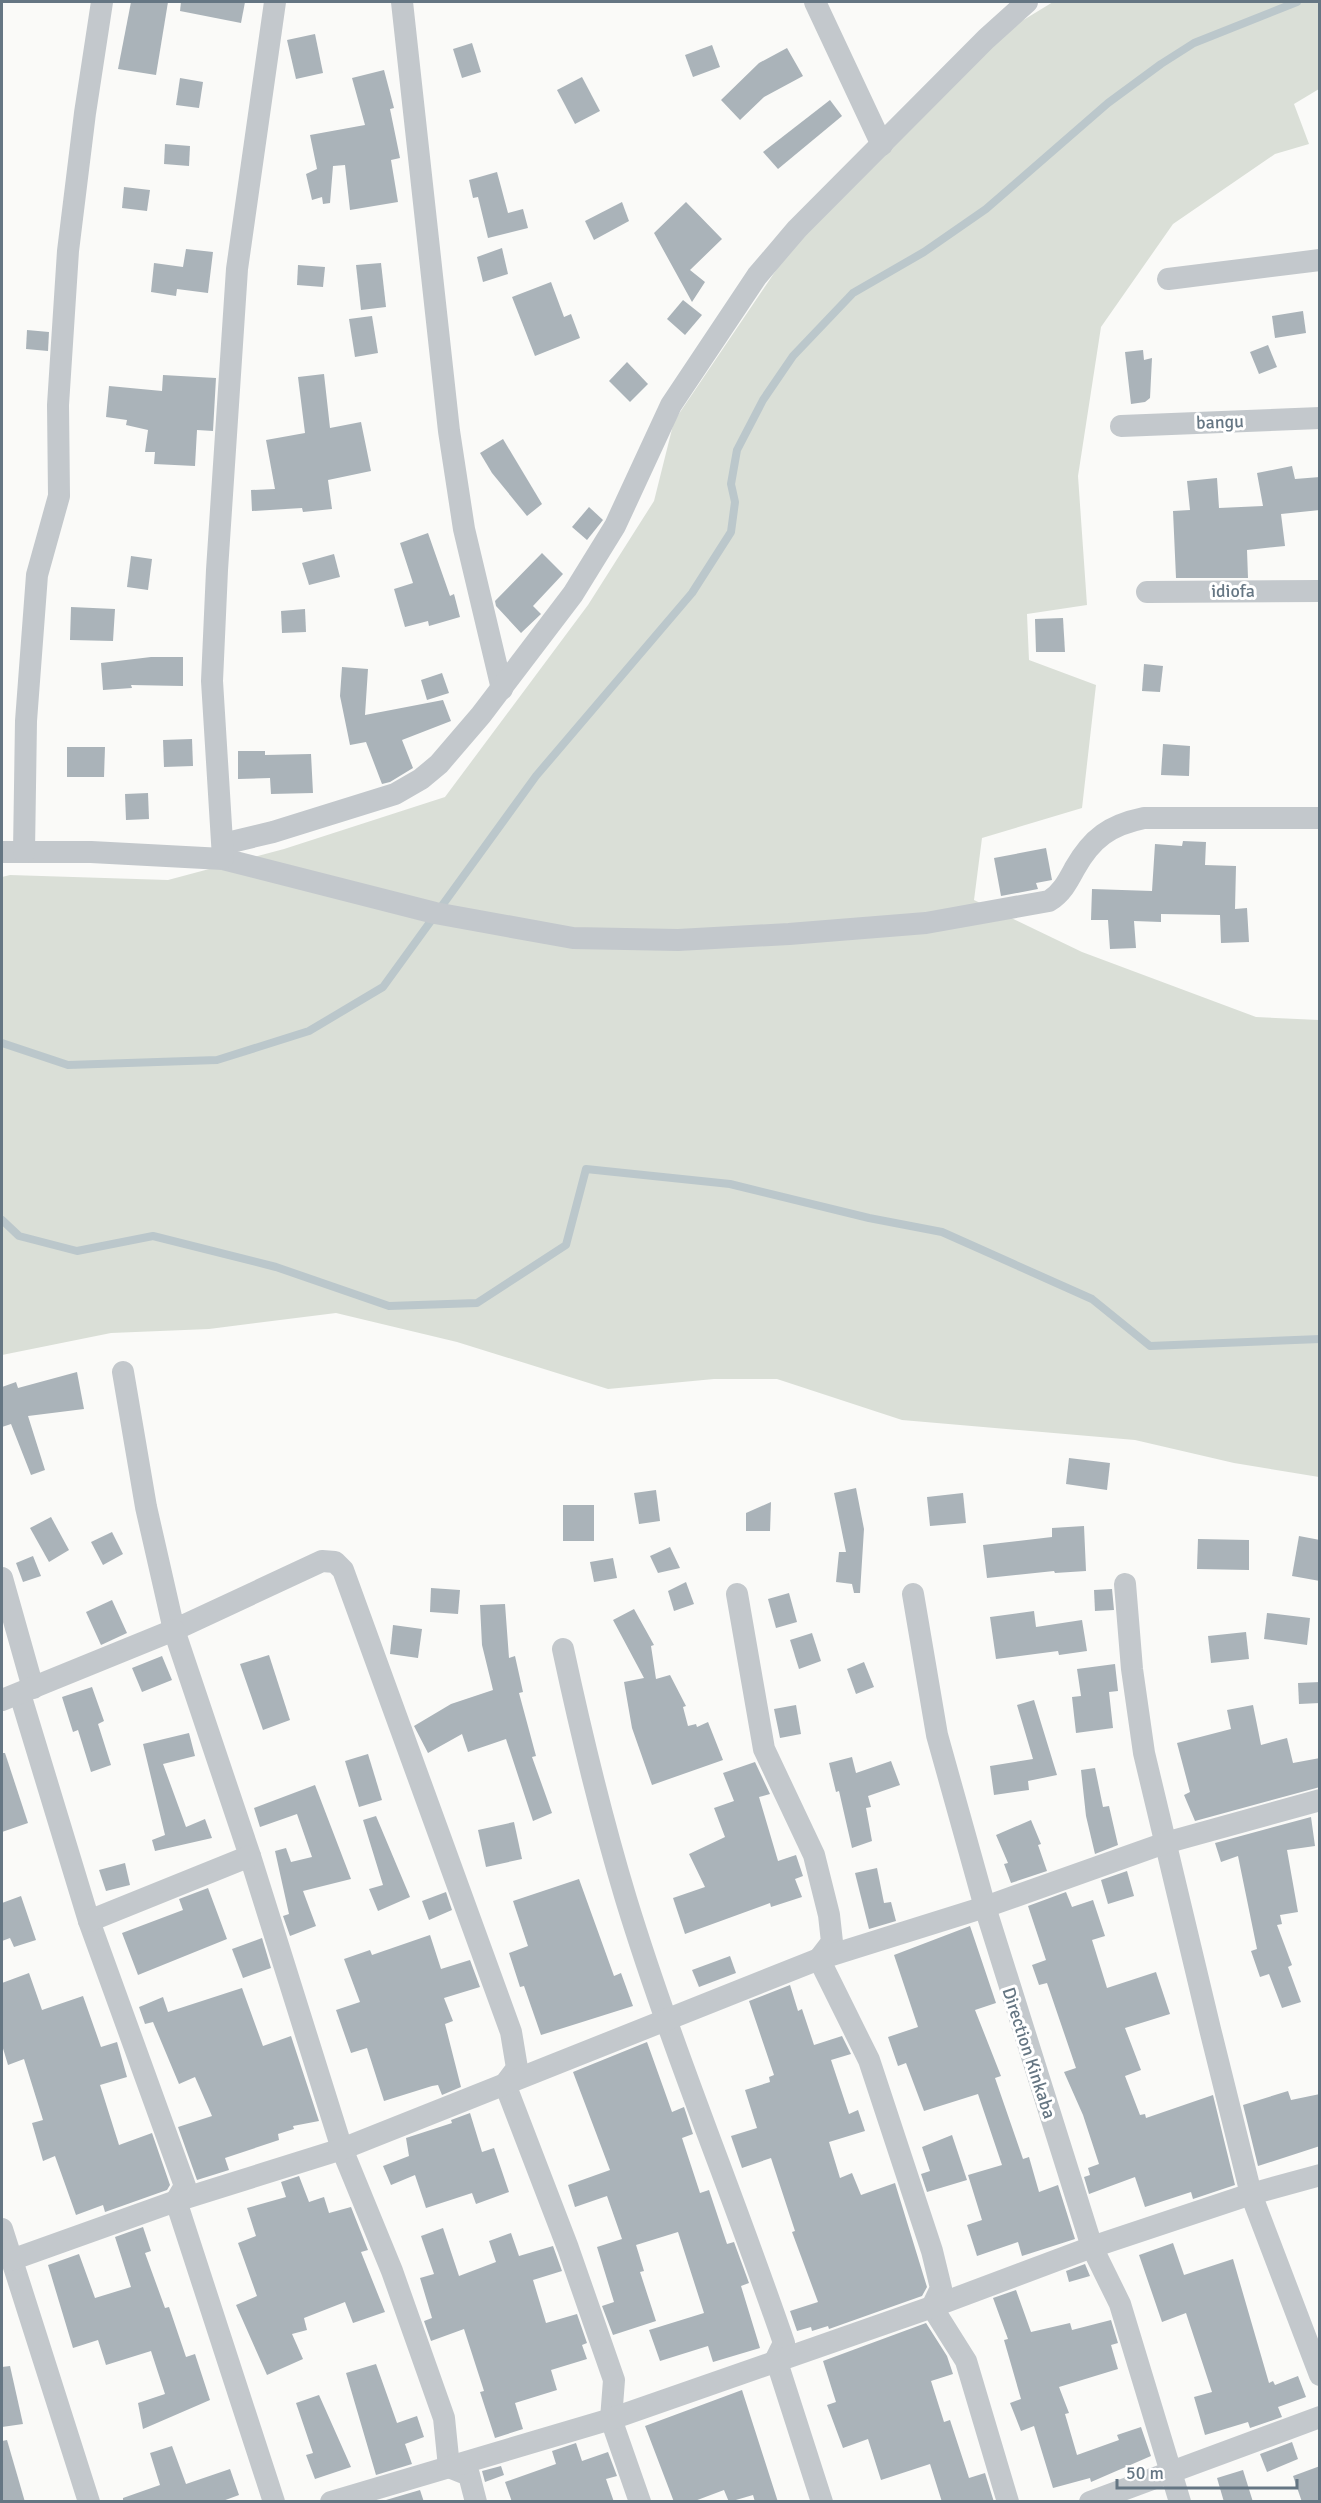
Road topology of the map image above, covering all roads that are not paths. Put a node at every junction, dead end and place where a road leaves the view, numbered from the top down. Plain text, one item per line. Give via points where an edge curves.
1 (102, 2) edge
2 (275, 2) edge
3 (402, 2) edge
4 (815, 2) edge
5 (1025, 2) edge
6 (882, 145) junction
7 (1320, 260) edge
8 (1168, 279) dead end
9 (1320, 418) edge
10 (1121, 426) dead end
11 (1320, 591) edge
12 (1147, 592) dead end
13 (502, 689) junction
14 (1320, 819) edge
15 (223, 851) junction
16 (2, 852) edge
17 (24, 852) junction
18 (123, 1372) dead end
19 (2, 1578) edge
20 (1125, 1584) dead end
21 (737, 1594) dead end
22 (912, 1594) dead end
23 (174, 1630) junction
24 (563, 1649) dead end
25 (18, 1694) edge
26 (1320, 1800) edge
27 (1165, 1843) junction
28 (250, 1856) junction
29 (985, 1907) junction
30 (89, 1921) junction
31 (819, 1959) junction
32 (667, 2020) junction
33 (505, 2084) junction
34 (342, 2149) junction
35 (1320, 2175) edge
36 (1251, 2194) junction
37 (176, 2201) junction
38 (2, 2229) edge
39 (1092, 2247) junction
40 (10, 2275) edge
41 (932, 2307) junction
42 (776, 2359) junction
43 (1320, 2375) edge
44 (1320, 2417) edge
45 (611, 2419) junction
46 (449, 2467) junction
47 (1171, 2470) junction
48 (89, 2502) edge
49 (274, 2502) edge
50 (331, 2502) edge
51 (476, 2502) edge
52 (640, 2502) edge
53 (822, 2502) edge
54 (1008, 2502) edge
55 (1090, 2502) edge
56 (1180, 2502) edge

1 - 17 street via 68,251 58,405 59,496 37,575 26,721
2 - 15 street via 237,269 217,570 212,681
3 - 13 street via 449,431 464,528
4 - 6 street
5 - 6 street
6 - 13 street via 785,241 757,276 671,405 615,526 573,594
7 - 8 street
9 - 10 street, bangu
11 - 12 street, idiofa
13 - 15 street via 439,764 403,789
14 - 15 street via 1144,818 1119,823 1101,836 1084,853 1058,895 1049,901 927,923 678,940 573,938 435,913
15 - 17 street
16 - 17 street
18 - 23 street via 146,1507
19 - 25 street
20 - 27 street via 1144,1753
21 - 31 street via 764,1749 814,1855 829,1915 832,1942
22 - 29 street, Direction Kinkaba via 937,1735
23 - 25 street
23 - 28 street
23 - 33 street via 322,1561 335,1562 343,1570 511,2032 517,2068
24 - 32 street via 591,1776 626,1900
25 - 30 street
26 - 27 street
27 - 29 street
27 - 36 street
28 - 30 street
28 - 34 street
29 - 31 street
29 - 39 street, Direction Kinkaba
30 - 37 street via 185,2186
31 - 32 street
31 - 41 street via 869,2060 932,2251 941,2288
32 - 33 street
32 - 42 street via 784,2343
33 - 34 street
33 - 45 street via 614,2380
34 - 37 street
34 - 46 street via 392,2271 444,2418
35 - 36 street
36 - 39 street
36 - 43 street
37 - 40 street
37 - 49 street
38 - 40 street
39 - 41 street
39 - 47 street, Direction Kinkaba via 1120,2304
40 - 48 street
41 - 42 street
41 - 54 street via 966,2361
42 - 45 street
42 - 53 street
44 - 47 street
45 - 46 street
45 - 52 street
46 - 50 street
46 - 51 street via 469,2475
47 - 55 street
47 - 56 street, Direction Kinkaba

